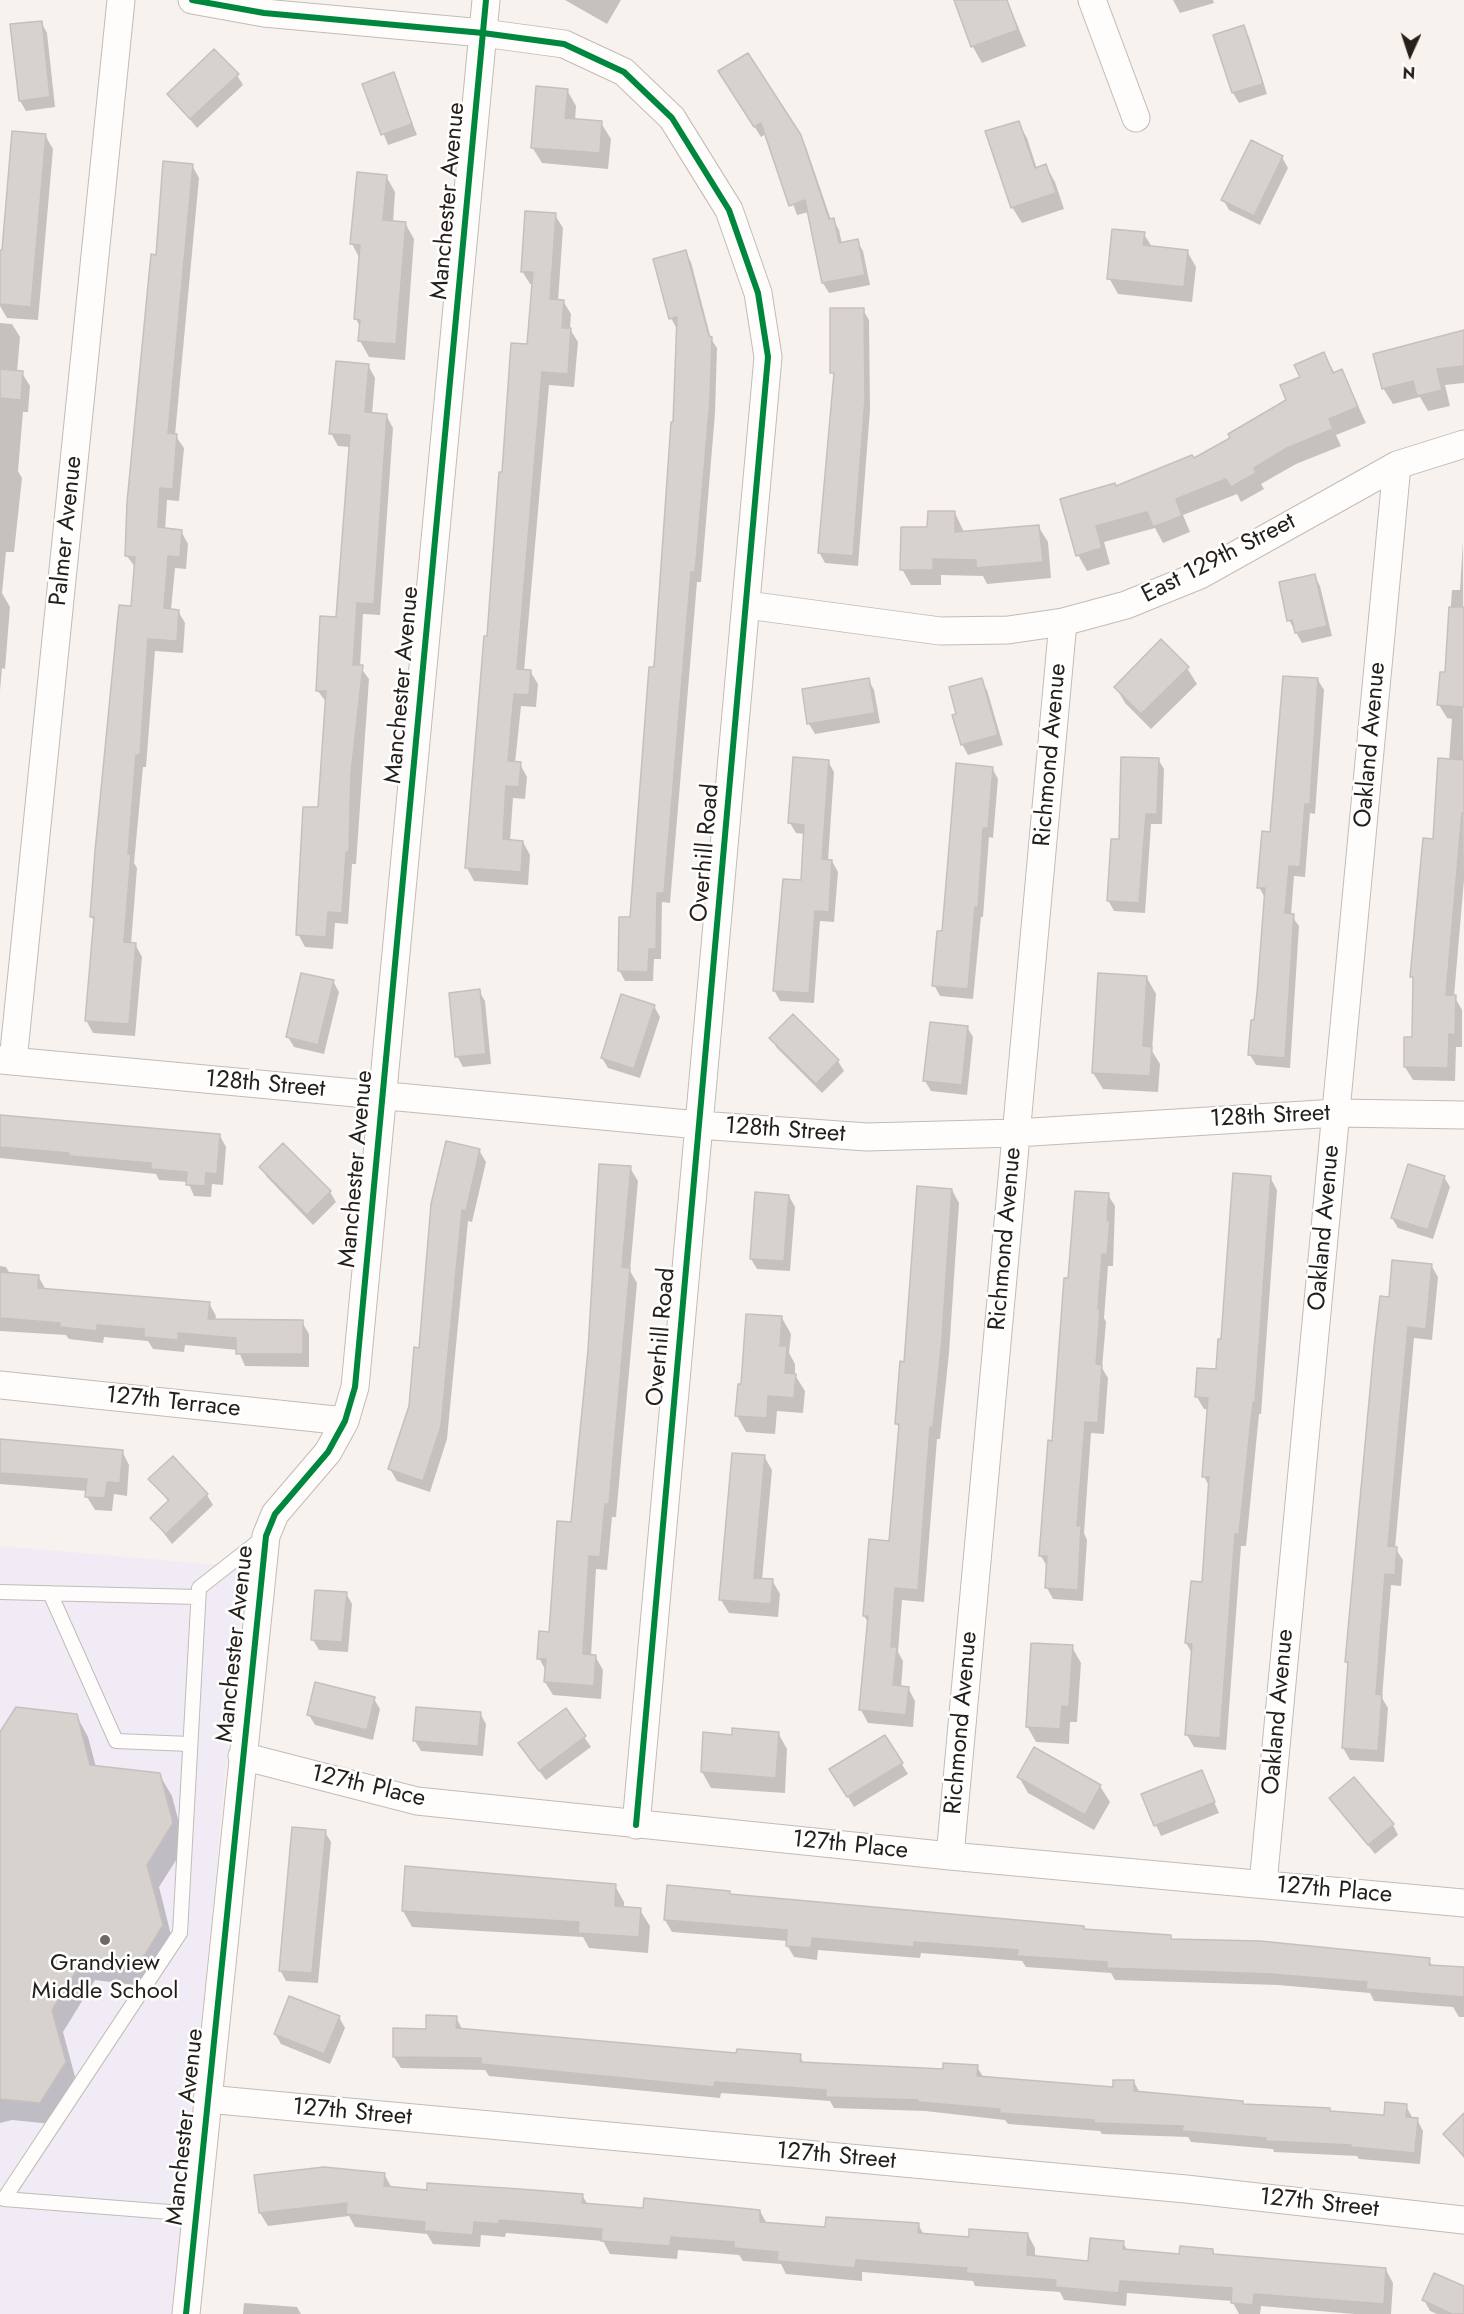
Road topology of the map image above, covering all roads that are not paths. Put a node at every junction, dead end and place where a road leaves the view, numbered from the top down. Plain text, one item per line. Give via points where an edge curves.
1 (121, 0) edge
2 (192, 0) edge
3 (486, 0) edge
4 (1092, 0) edge
5 (483, 33) junction
6 (1136, 118) dead end
7 (1464, 444) edge
8 (1397, 465) junction
9 (747, 605) junction
10 (1063, 622) junction
11 (6, 1061) edge
12 (382, 1095) junction
13 (1336, 1113) junction
14 (1464, 1115) edge
15 (699, 1125) junction
16 (1016, 1133) junction
17 (0, 1385) edge
18 (345, 1422) junction
19 (266, 1536) junction
20 (0, 1592) edge
21 (50, 1593) junction
22 (198, 1597) junction
23 (190, 1744) junction
24 (242, 1756) junction
25 (636, 1825) junction
26 (950, 1856) junction
27 (1263, 1884) junction
28 (1464, 1903) edge
29 (207, 2099) junction
30 (195, 2214) junction
31 (1464, 2220) edge
32 (186, 2314) edge

1 - 11 street, Palmer Avenue
2 - 5 street, Overhill Road via 264,13
3 - 5 street, Manchester Avenue
4 - 6 street
5 - 9 street, Overhill Road via 564,44 624,72 672,118 729,210 758,293 768,357
5 - 12 street, Manchester Avenue
7 - 8 street, East 129th Street
8 - 10 street, East 129th Street via 1200,575 1126,605
8 - 13 street, Oakland Avenue
9 - 10 street, East 129th Street via 940,631 1008,630
9 - 15 street, Overhill Road
10 - 16 street, Richmond Avenue
11 - 12 street, 128th Street
12 - 15 street, 128th Street
12 - 18 street, Manchester Avenue via 355,1387
13 - 14 street, 128th Street
13 - 16 street, 128th Street
13 - 27 street, Oakland Avenue
15 - 16 street, 128th Street via 867,1137
15 - 25 street, Overhill Road
16 - 26 street, Richmond Avenue
17 - 18 street, 127th Terrace
18 - 19 street, Manchester Avenue via 327,1452 275,1514
19 - 22 lane via 199,1588
19 - 24 street, Manchester Avenue
20 - 21 lane
21 - 22 lane
21 - 23 lane via 116,1741
22 - 23 lane
23 - 30 lane via 180,1932 4,2199
24 - 25 street, 127th Place via 417,1801
24 - 29 street, Manchester Avenue
25 - 26 street, 127th Place
26 - 27 street, 127th Place
27 - 28 street, 127th Place
29 - 30 street, Manchester Avenue
29 - 31 street, 127th Street via 1186,2189
30 - 32 street, Manchester Avenue

